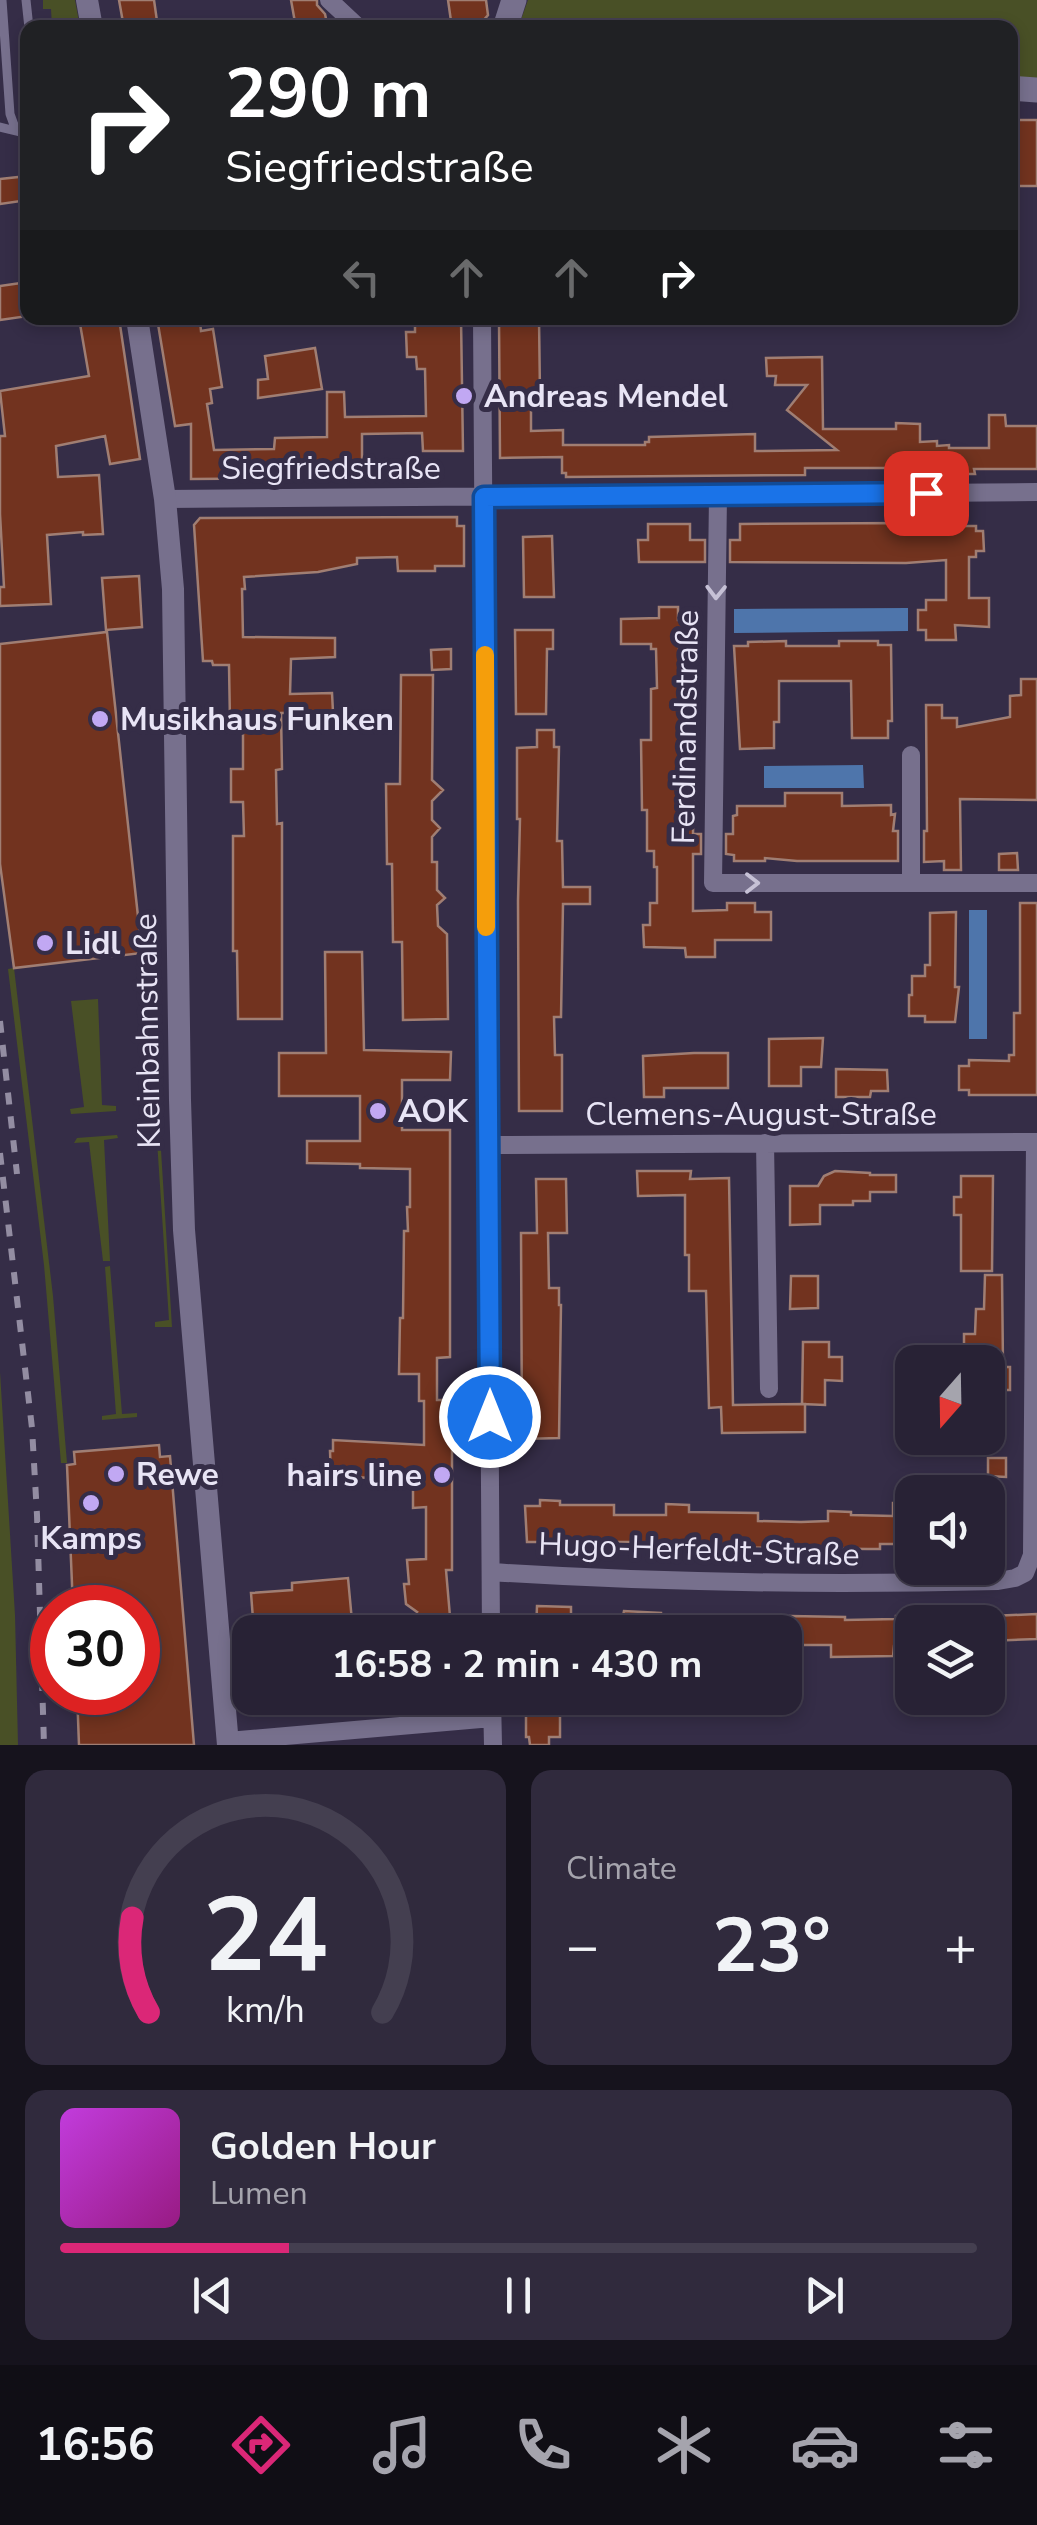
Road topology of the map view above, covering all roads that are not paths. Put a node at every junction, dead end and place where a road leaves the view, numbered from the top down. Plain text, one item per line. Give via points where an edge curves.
1 (2, 0) edge
2 (329, 0) edge
3 (350, 20) edge
4 (20, 129) edge
5 (138, 325) edge
6 (482, 325) edge
7 (1037, 492) edge
8 (718, 495) junction
9 (484, 497) junction
10 (165, 499) junction
11 (911, 755) dead end
12 (911, 882) junction
13 (1037, 884) edge
14 (1036, 1142) edge
15 (766, 1143) junction
16 (488, 1146) junction
17 (1035, 1295) edge
18 (768, 1388) dead end
19 (1035, 1456) edge
20 (491, 1572) junction
21 (491, 1615) edge
22 (492, 1718) joint
23 (228, 1743) edge
24 (493, 1745) edge

1 - 4 lane via 10,114
2 - 3 street
5 - 10 street, Kleinbahnstraße
6 - 9 street
7 - 8 street, Siegfriedstraße
8 - 9 street, Siegfriedstraße
8 -> 12 street, Ferdinandstraße via 713,883
9 - 10 street, Siegfriedstraße
9 - 16 street
10 - 23 street, Kleinbahnstraße via 175,654 184,1230
11 - 12 street
12 - 13 street, Ferdinandstraße
14 - 15 street, Clemens-August-Straße
14 - 17 street
15 - 16 street, Clemens-August-Straße
15 - 18 street
16 - 20 street
17 - 19 street
19 - 20 street, Hugo-Herfeldt-Straße via 1032,1554 1015,1578 823,1584
20 - 21 street
22 - 23 street
22 - 24 street

